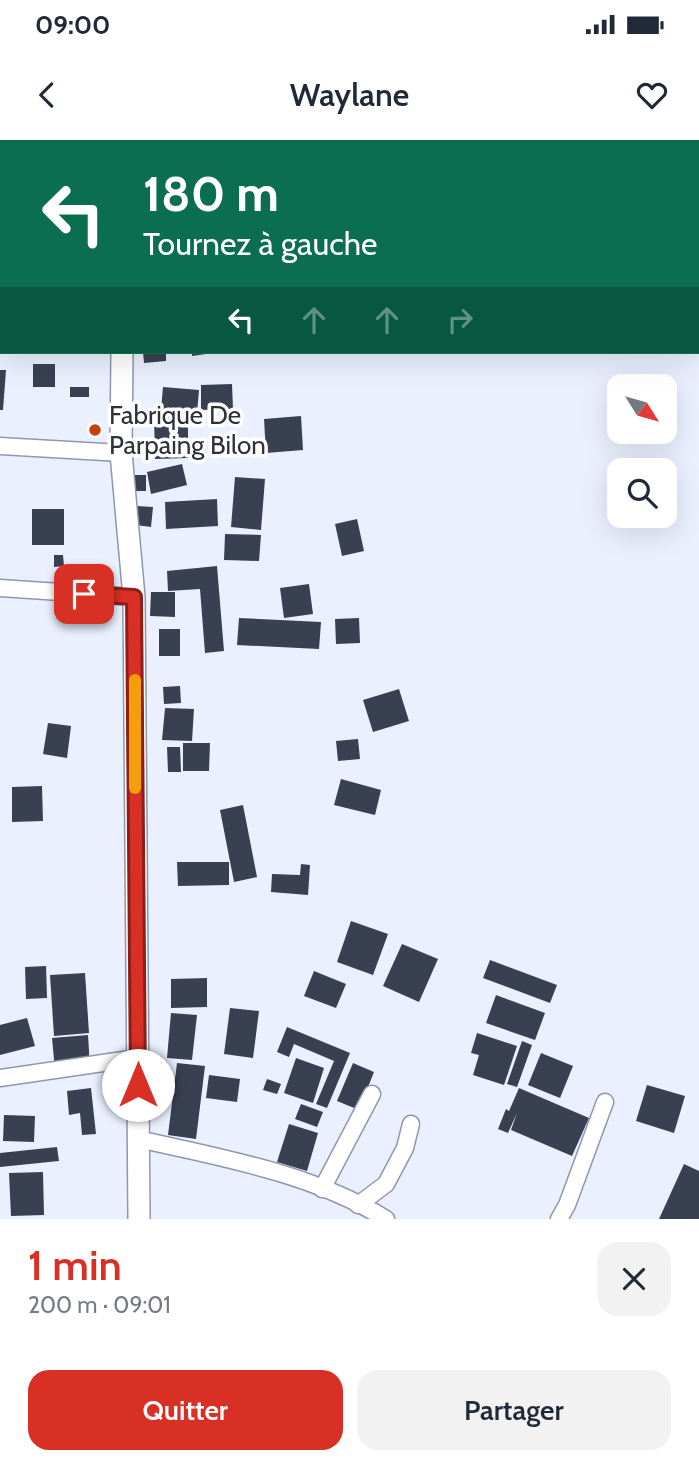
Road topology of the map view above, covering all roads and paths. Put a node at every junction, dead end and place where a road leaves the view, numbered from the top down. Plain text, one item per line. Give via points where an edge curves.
1 (122, 354) edge
2 (0, 446) edge
3 (121, 453) junction
4 (0, 588) edge
5 (134, 597) junction
6 (137, 1058) junction
7 (0, 1078) edge
8 (372, 1094) dead end
9 (605, 1102) dead end
10 (411, 1124) dead end
11 (138, 1139) junction
12 (322, 1189) junction
13 (358, 1205) junction
14 (139, 1219) edge
15 (386, 1219) edge
16 (559, 1219) edge

1 - 3 main road
2 - 3 street
3 - 5 main road
4 - 5 street
5 - 6 main road
6 - 7 street
6 - 11 main road
8 - 12 street
9 - 16 street
10 - 13 street via 405,1148 386,1184
11 - 12 street via 250,1164
11 - 14 main road
12 - 13 street
13 - 15 street

